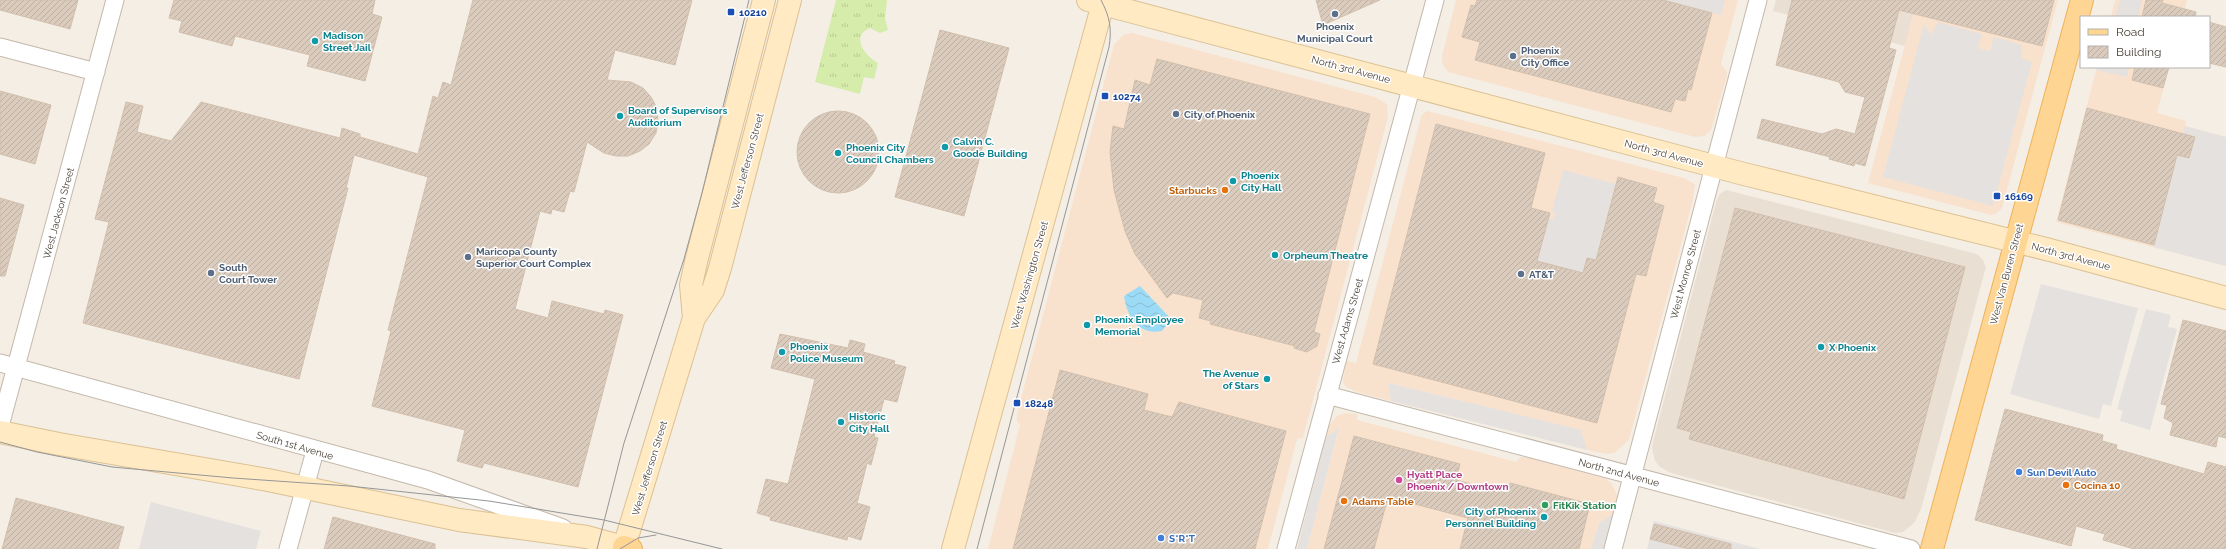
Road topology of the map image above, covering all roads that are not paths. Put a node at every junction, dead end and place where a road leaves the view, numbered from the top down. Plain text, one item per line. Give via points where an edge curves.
1 (115, 0) edge
2 (764, 0) edge
3 (790, 0) edge
4 (1435, 0) edge
5 (1758, 0) edge
6 (2082, 0) edge
7 (1099, 1) edge
8 (0, 47) edge
9 (96, 72) junction
10 (1412, 85) junction
11 (1714, 166) junction
12 (2015, 242) junction
13 (2226, 298) edge
14 (694, 318) junction
15 (8, 365) edge
16 (1327, 395) junction
17 (0, 426) edge
18 (0, 432) edge
19 (315, 451) junction
20 (1632, 476) junction
21 (305, 487) junction
22 (587, 537) junction
23 (626, 548) edge
24 (288, 549) edge
25 (953, 549) edge
26 (1286, 549) edge
27 (1613, 549) edge
28 (1911, 549) edge
29 (1932, 549) edge

1 - 9 street, West Jackson Street
2 - 14 main road, West Jefferson Street via 691,285
3 - 14 main road, West Jefferson Street via 720,268 713,290
4 - 10 street, West Adams Street
5 - 11 street, West Monroe Street
6 - 12 main road, West Van Buren Street
7 - 10 main road, North 3rd Avenue
7 - 25 main road, West Washington Street
8 - 9 street
9 - 15 street, West Jackson Street
10 - 11 main road, North 3rd Avenue
10 - 16 street, West Adams Street
11 - 12 main road, North 3rd Avenue
11 - 20 street, West Monroe Street
12 - 13 main road, North 3rd Avenue
12 - 29 main road, West Van Buren Street
14 - 23 main road, West Jefferson Street
15 - 17 street, West Jackson Street via 10,387
15 - 19 street, South 1st Avenue
16 - 20 street, North 2nd Avenue
16 - 26 street, West Adams Street
18 - 21 main road, South 1st Avenue
19 - 21 street
19 - 22 street, South 1st Avenue via 428,480
20 - 27 street, West Monroe Street
20 - 28 street, North 2nd Avenue
21 - 22 main road, South 1st Avenue via 459,520
21 - 24 street
22 - 23 main road, South 1st Avenue

